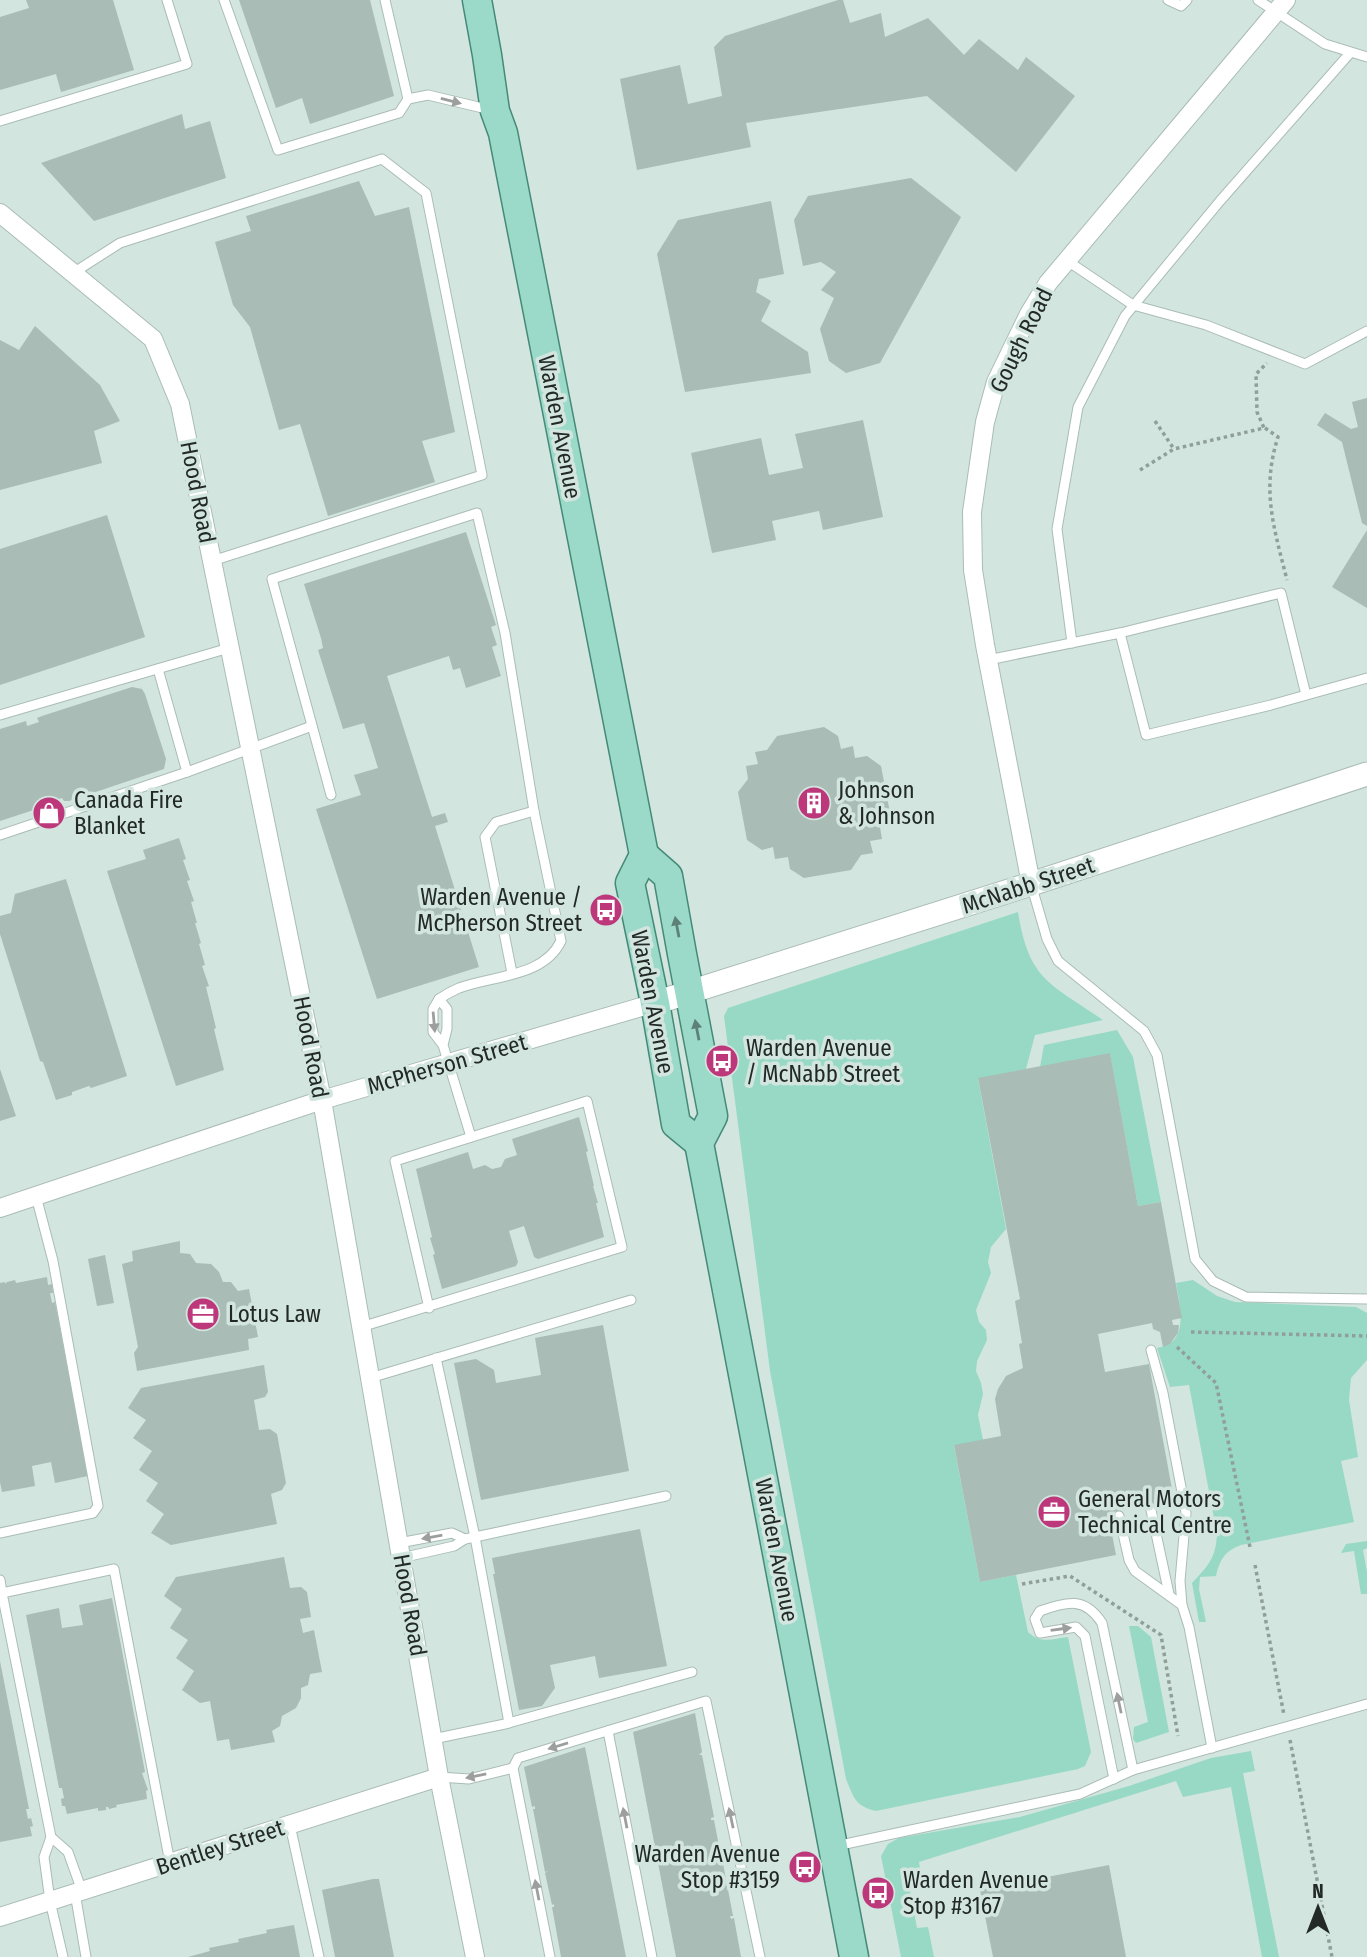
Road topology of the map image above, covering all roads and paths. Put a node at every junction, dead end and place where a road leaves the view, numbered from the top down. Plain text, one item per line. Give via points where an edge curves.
1 (167, 0) edge
2 (224, 0) edge
3 (386, 0) edge
4 (477, 0) edge
5 (1168, 0) edge
6 (1187, 0) edge
7 (1258, 0) edge
8 (1280, 6) edge
9 (1350, 53) junction
10 (1367, 57) edge
11 (408, 99) junction
12 (495, 111) junction
13 (0, 121) edge
14 (0, 214) edge
15 (1066, 260) junction
16 (72, 274) junction
17 (1133, 305) junction
18 (1367, 331) edge
19 (1275, 353) junction
20 (1155, 421) dead end
21 (1264, 428) junction
22 (1174, 449) junction
23 (1140, 470) dead end
24 (212, 561) junction
25 (1287, 580) dead end
26 (1120, 633) junction
27 (1072, 643) junction
28 (229, 648) junction
29 (988, 660) junction
30 (158, 669) junction
31 (1367, 678) edge
32 (1306, 695) junction
33 (0, 715) edge
34 (312, 726) junction
35 (250, 748) junction
36 (187, 772) junction
37 (1367, 774) edge
38 (331, 795) dead end
39 (534, 811) junction
40 (0, 835) edge
41 (644, 855) junction
42 (1031, 884) junction
43 (512, 973) junction
44 (689, 994) junction
45 (439, 999) junction
46 (655, 1003) junction
47 (443, 1045) junction
48 (448, 1063) junction
49 (322, 1100) junction
50 (471, 1137) junction
51 (699, 1143) junction
52 (36, 1196) junction
53 (0, 1208) edge
54 (1367, 1299) edge
55 (631, 1300) dead end
56 (429, 1308) junction
57 (361, 1327) junction
58 (1191, 1332) dead end
59 (1367, 1336) edge
60 (1177, 1347) dead end
61 (1152, 1350) dead end
62 (436, 1358) junction
63 (370, 1378) junction
64 (666, 1496) dead end
65 (1151, 1510) dead end
66 (1119, 1516) dead end
67 (0, 1533) edge
68 (470, 1538) junction
69 (1250, 1547) dead end
70 (400, 1550) junction
71 (1255, 1565) dead end
72 (0, 1580) edge
73 (1023, 1584) dead end
74 (1, 1594) edge
75 (1168, 1594) junction
76 (1182, 1605) junction
77 (692, 1672) dead end
78 (1367, 1704) edge
79 (1284, 1716) dead end
80 (509, 1723) junction
81 (608, 1731) junction
82 (1178, 1737) dead end
83 (433, 1739) junction
84 (1290, 1740) dead end
85 (1212, 1748) junction
86 (513, 1768) junction
87 (1133, 1770) junction
88 (439, 1777) junction
89 (1114, 1779) junction
90 (290, 1825) junction
91 (51, 1838) junction
92 (834, 1847) junction
93 (170, 1863) junction
94 (78, 1892) junction
95 (50, 1901) junction
96 (0, 1917) edge
97 (63, 1957) edge
98 (86, 1957) edge
99 (318, 1957) edge
100 (475, 1957) edge
101 (550, 1957) edge
102 (652, 1957) edge
103 (760, 1957) edge
104 (854, 1957) edge
105 (1332, 1957) edge

1 - 13 lane via 187,64
2 - 11 lane via 278,150 399,113
3 - 11 lane
4 - 12 main road, Warden Avenue
5 - 6 lane via 1181,6
7 - 8 lane
8 - 9 lane via 1325,44
8 - 15 street, Gough Road
9 - 10 lane
9 - 17 lane
11 -> 12 lane via 428,95
12 - 41 main road, Warden Avenue via 503,133
14 - 16 street, Hood Road
15 - 17 lane
15 - 29 street, Gough Road via 1029,314 996,383 985,422 972,512 974,570
16 - 24 street, Hood Road via 153,340 180,404
16 - 24 lane via 120,243 382,159 426,193 482,475
17 - 19 lane via 1206,325
17 - 27 lane via 1078,407 1057,528
18 - 19 lane via 1305,364
19 - 21 path via 1256,374 1257,412
20 - 22 path
21 - 22 path
21 - 25 path via 1278,437 1270,477 1270,511
22 - 23 path
24 - 28 street, Hood Road
26 - 27 lane
26 - 32 lane via 1146,735
26 - 32 lane via 1281,593
27 - 29 lane
28 - 30 lane
28 - 35 street, Hood Road
29 - 42 street, Gough Road
30 - 33 lane
30 - 36 lane
31 - 32 lane
34 - 35 lane
34 - 38 lane
34 - 39 lane via 272,579 477,513 505,633
35 - 36 lane
35 - 49 street, Hood Road
36 - 40 lane
37 - 42 street, McNabb Street
39 - 43 lane via 561,941 555,953 538,966
39 - 43 lane via 496,822 485,837
44 -> 41 main road, Warden Avenue via 668,876
41 - 46 main road, Warden Avenue via 630,883
42 - 44 street, McNabb Street
42 - 54 lane via 1046,939 1058,961 1144,1031 1157,1055 1195,1259 1213,1281 1246,1297
43 - 45 lane
44 - 46 street, McNabb Street
51 -> 44 main road, Warden Avenue via 713,1116
45 - 47 lane via 447,1009
45 -> 47 lane via 433,1009 433,1032
46 - 48 street, McPherson Street
46 - 51 main road, Warden Avenue via 676,1124
47 - 48 lane
48 - 49 street, McPherson Street
48 - 50 lane
49 - 52 street, McPherson Street
49 - 57 street, Hood Road
50 - 56 lane via 395,1161
50 - 56 lane via 587,1101 622,1247
51 - 92 main road, Warden Avenue
52 - 53 street, McPherson Street
52 - 67 lane via 53,1261 98,1506 93,1513
55 - 62 lane
56 - 57 lane
57 - 63 street, Hood Road
58 - 59 path
60 - 69 path via 1216,1383
61 - 76 lane via 1186,1513
62 - 63 lane
62 - 68 lane
63 - 70 street, Hood Road
64 - 68 lane
65 - 75 lane
66 - 75 lane via 1135,1571
68 - 70 lane via 454,1546
68 -> 70 lane via 452,1533
68 - 80 lane
70 - 83 street, Hood Road
71 - 79 path
72 - 74 lane
73 - 82 path via 1070,1576 1161,1636
74 - 91 lane
74 - 93 lane via 114,1569
75 - 76 lane
76 - 85 lane
77 - 80 lane
78 - 85 lane
80 - 83 lane
81 -> 86 lane via 518,1758
102 -> 81 lane
103 -> 81 lane via 706,1702
83 - 88 street, Hood Road
84 - 105 path
85 - 87 lane
86 -> 88 lane via 469,1779
101 -> 86 lane
87 - 89 lane
87 -> 89 lane via 1102,1623 1089,1606 1079,1603 1040,1611 1035,1619 1040,1633 1076,1627 1084,1636
88 - 90 street, Bentley Street
88 - 100 street, Hood Road
89 - 92 lane via 1080,1794
90 - 93 street, Bentley Street
90 - 99 lane
91 - 94 lane via 68,1852
91 - 95 lane via 44,1857
92 - 104 main road, Warden Avenue
93 - 94 street, Bentley Street
94 - 95 street, Bentley Street
94 - 98 lane
95 - 96 street, Bentley Street
95 - 97 lane

